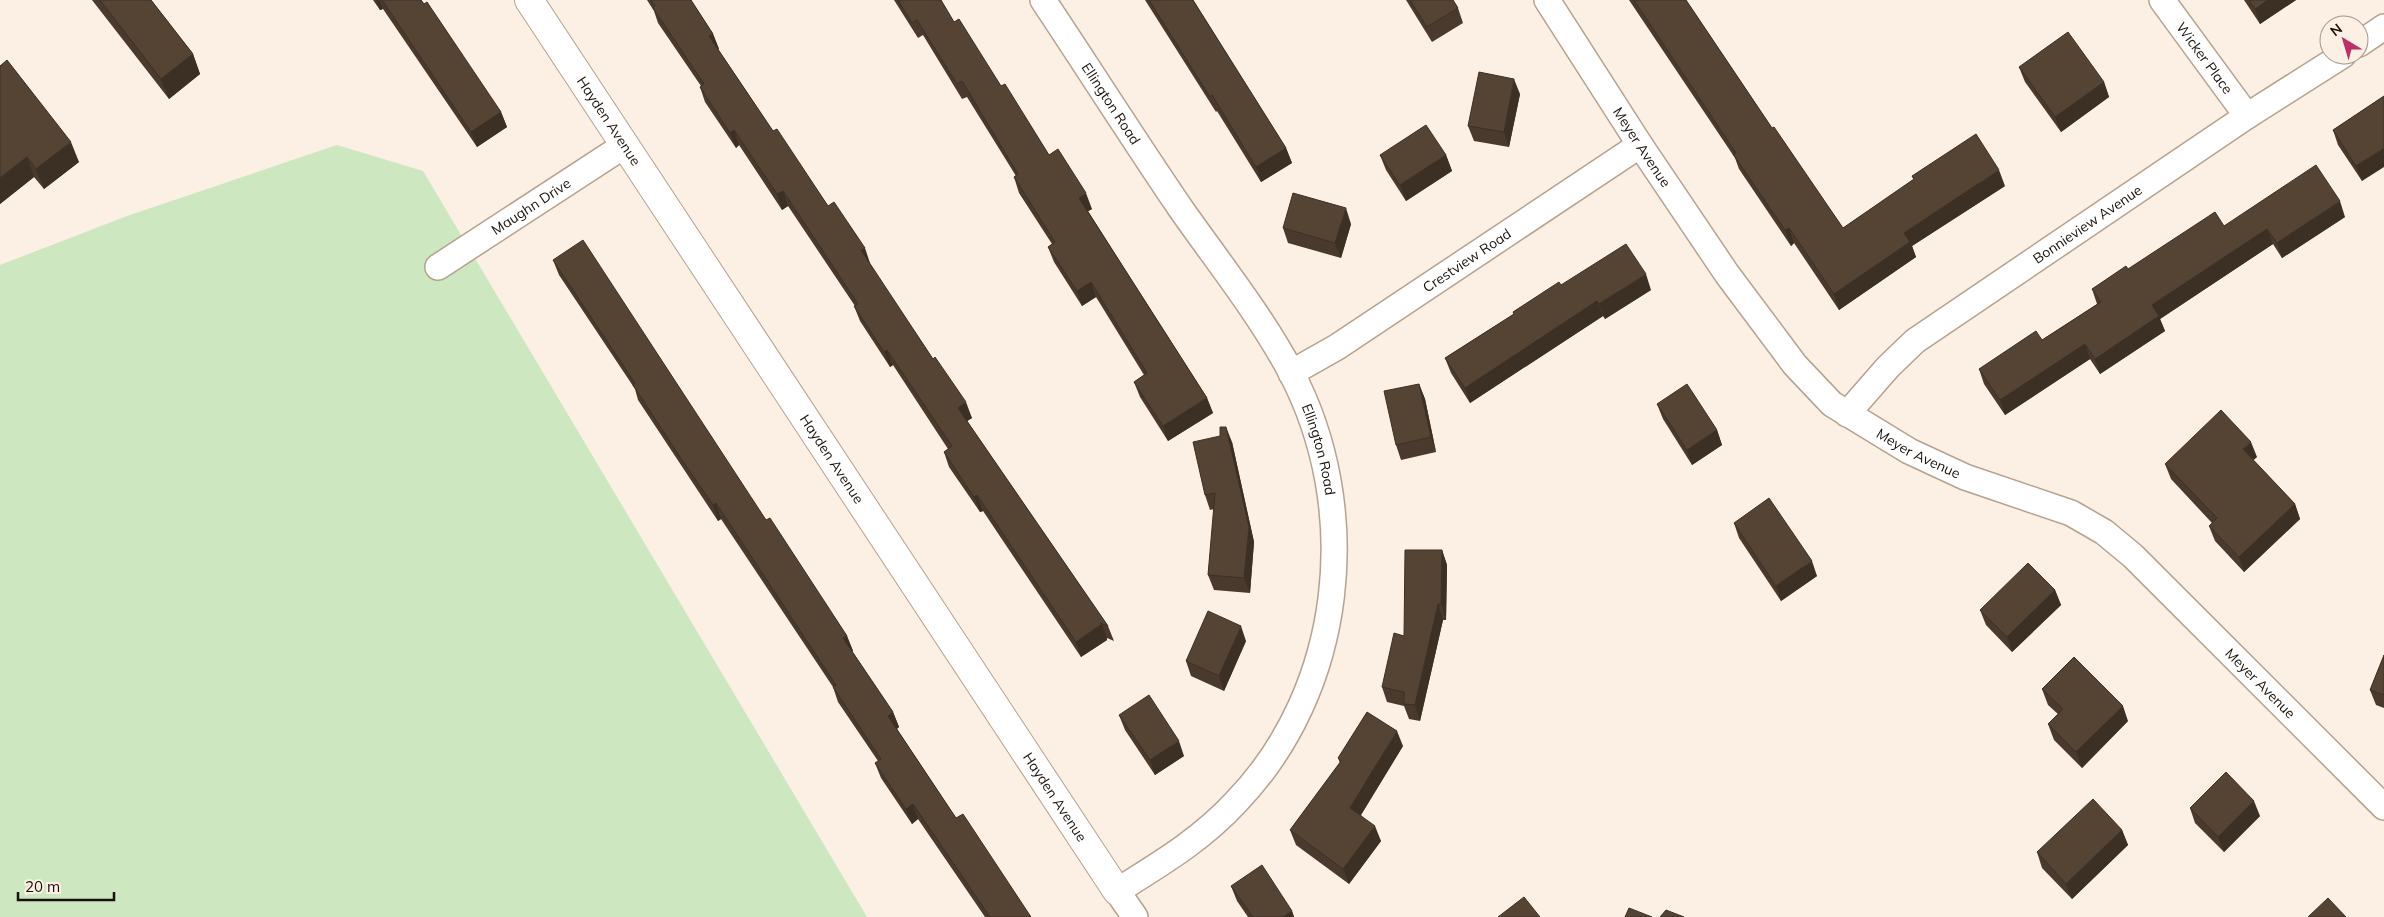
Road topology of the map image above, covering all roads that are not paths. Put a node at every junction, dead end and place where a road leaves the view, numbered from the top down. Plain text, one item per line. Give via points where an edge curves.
1 (529, 0) edge
2 (1043, 0) edge
3 (1547, 0) edge
4 (2162, 0) edge
5 (2384, 27) edge
6 (2369, 37) edge
7 (2327, 65) edge
8 (2247, 116) junction
9 (625, 145) junction
10 (1640, 145) junction
11 (438, 267) dead end
12 (1291, 373) junction
13 (1847, 414) junction
14 (2384, 808) edge
15 (1117, 891) junction
16 (1135, 917) edge

1 - 9 street, Hayden Avenue
2 - 12 street, Ellington Road
3 - 10 street, Meyer Avenue
4 - 8 street, Wicker Place
5 - 6 street
7 - 8 street, Bonnieview Avenue
8 - 13 street, Bonnieview Avenue via 1915,341
9 - 11 street, Maughn Drive
9 - 15 street, Hayden Avenue
10 - 12 street, Crestview Road via 1353,336
10 - 13 street, Meyer Avenue via 1727,274 1795,365 1832,404
12 - 15 street, Ellington Road via 1311,419 1324,464 1333,516 1335,569 1332,601 1321,650 1305,698 1278,749 1237,802 1188,847
13 - 14 street, Meyer Avenue via 1941,466 2071,513 2104,532 2133,556
15 - 16 street, Hayden Avenue

